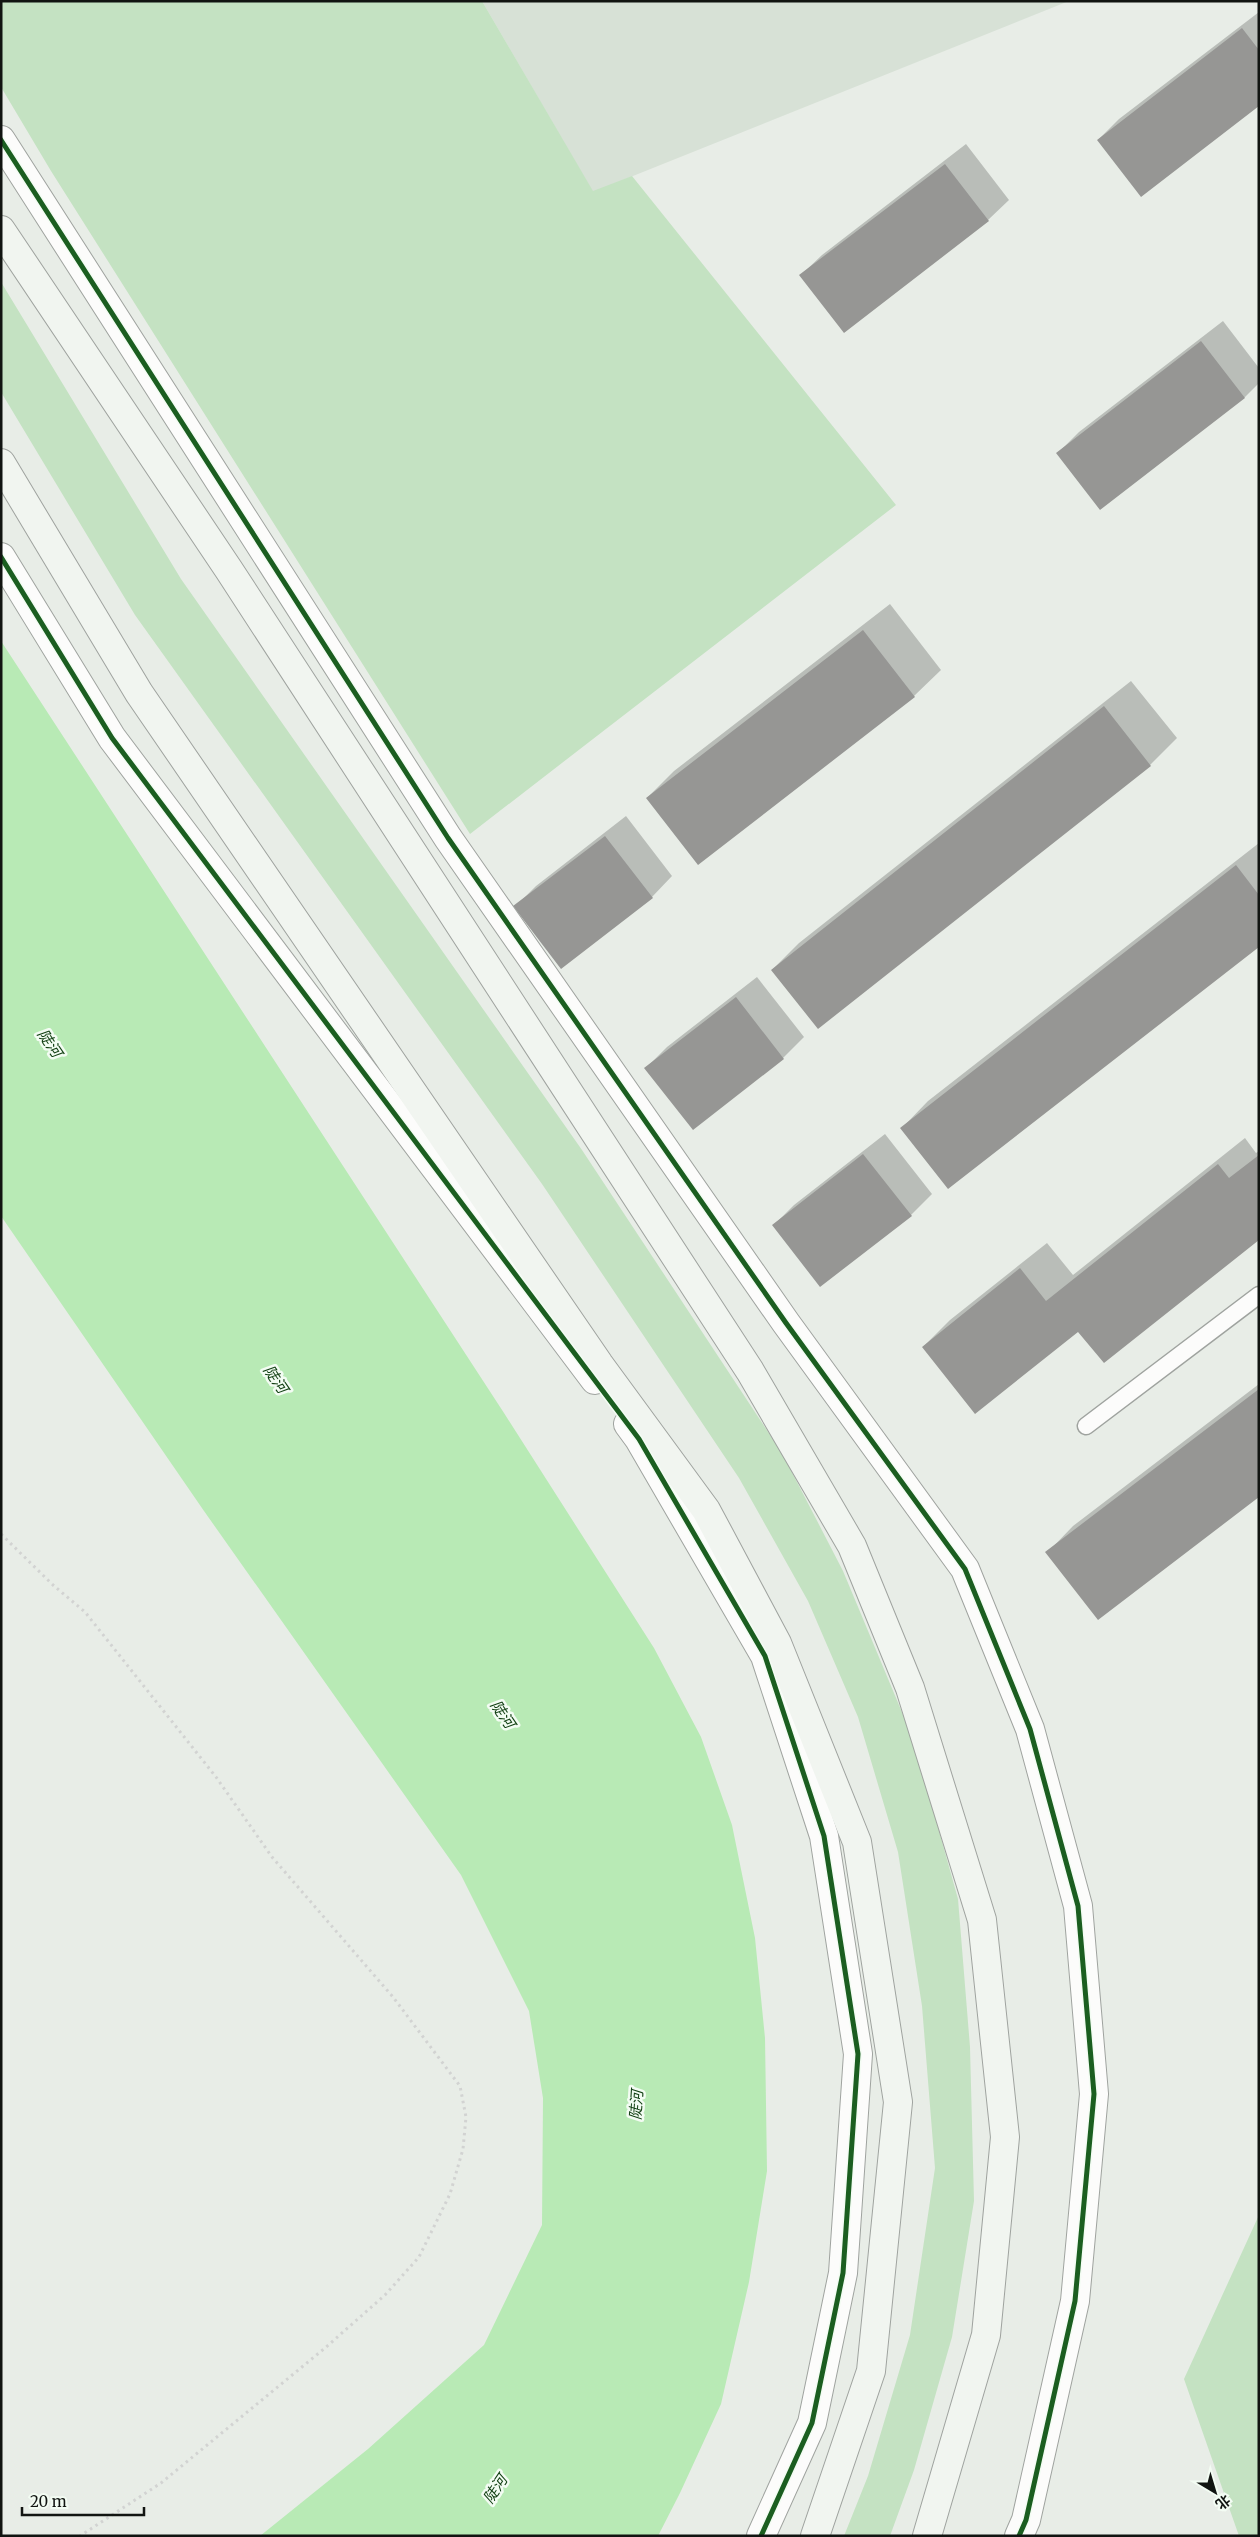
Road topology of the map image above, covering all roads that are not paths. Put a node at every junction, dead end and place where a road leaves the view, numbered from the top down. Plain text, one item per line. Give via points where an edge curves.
1 (1, 140) edge
2 (1, 230) edge
3 (1, 463) edge
4 (1, 557) edge
5 (1259, 1295) edge
6 (1086, 1426) dead end
7 (761, 2536) edge
8 (815, 2536) edge
9 (927, 2536) edge
10 (1019, 2536) edge

1 - 10 street via 448,838 795,1335 965,1569 1030,1729 1078,1906 1094,2094 1075,2301 1026,2520
2 - 9 main road via 229,570 750,1371 852,1546 910,1688 982,1920 1005,2137 986,2335
3 - 8 main road via 139,693 599,1364 706,1510 777,1643 857,1842 898,2102 871,2371
4 - 7 street via 112,738 639,1439 764,1656 824,1836 858,2054 843,2273 812,2423
5 - 6 lane

